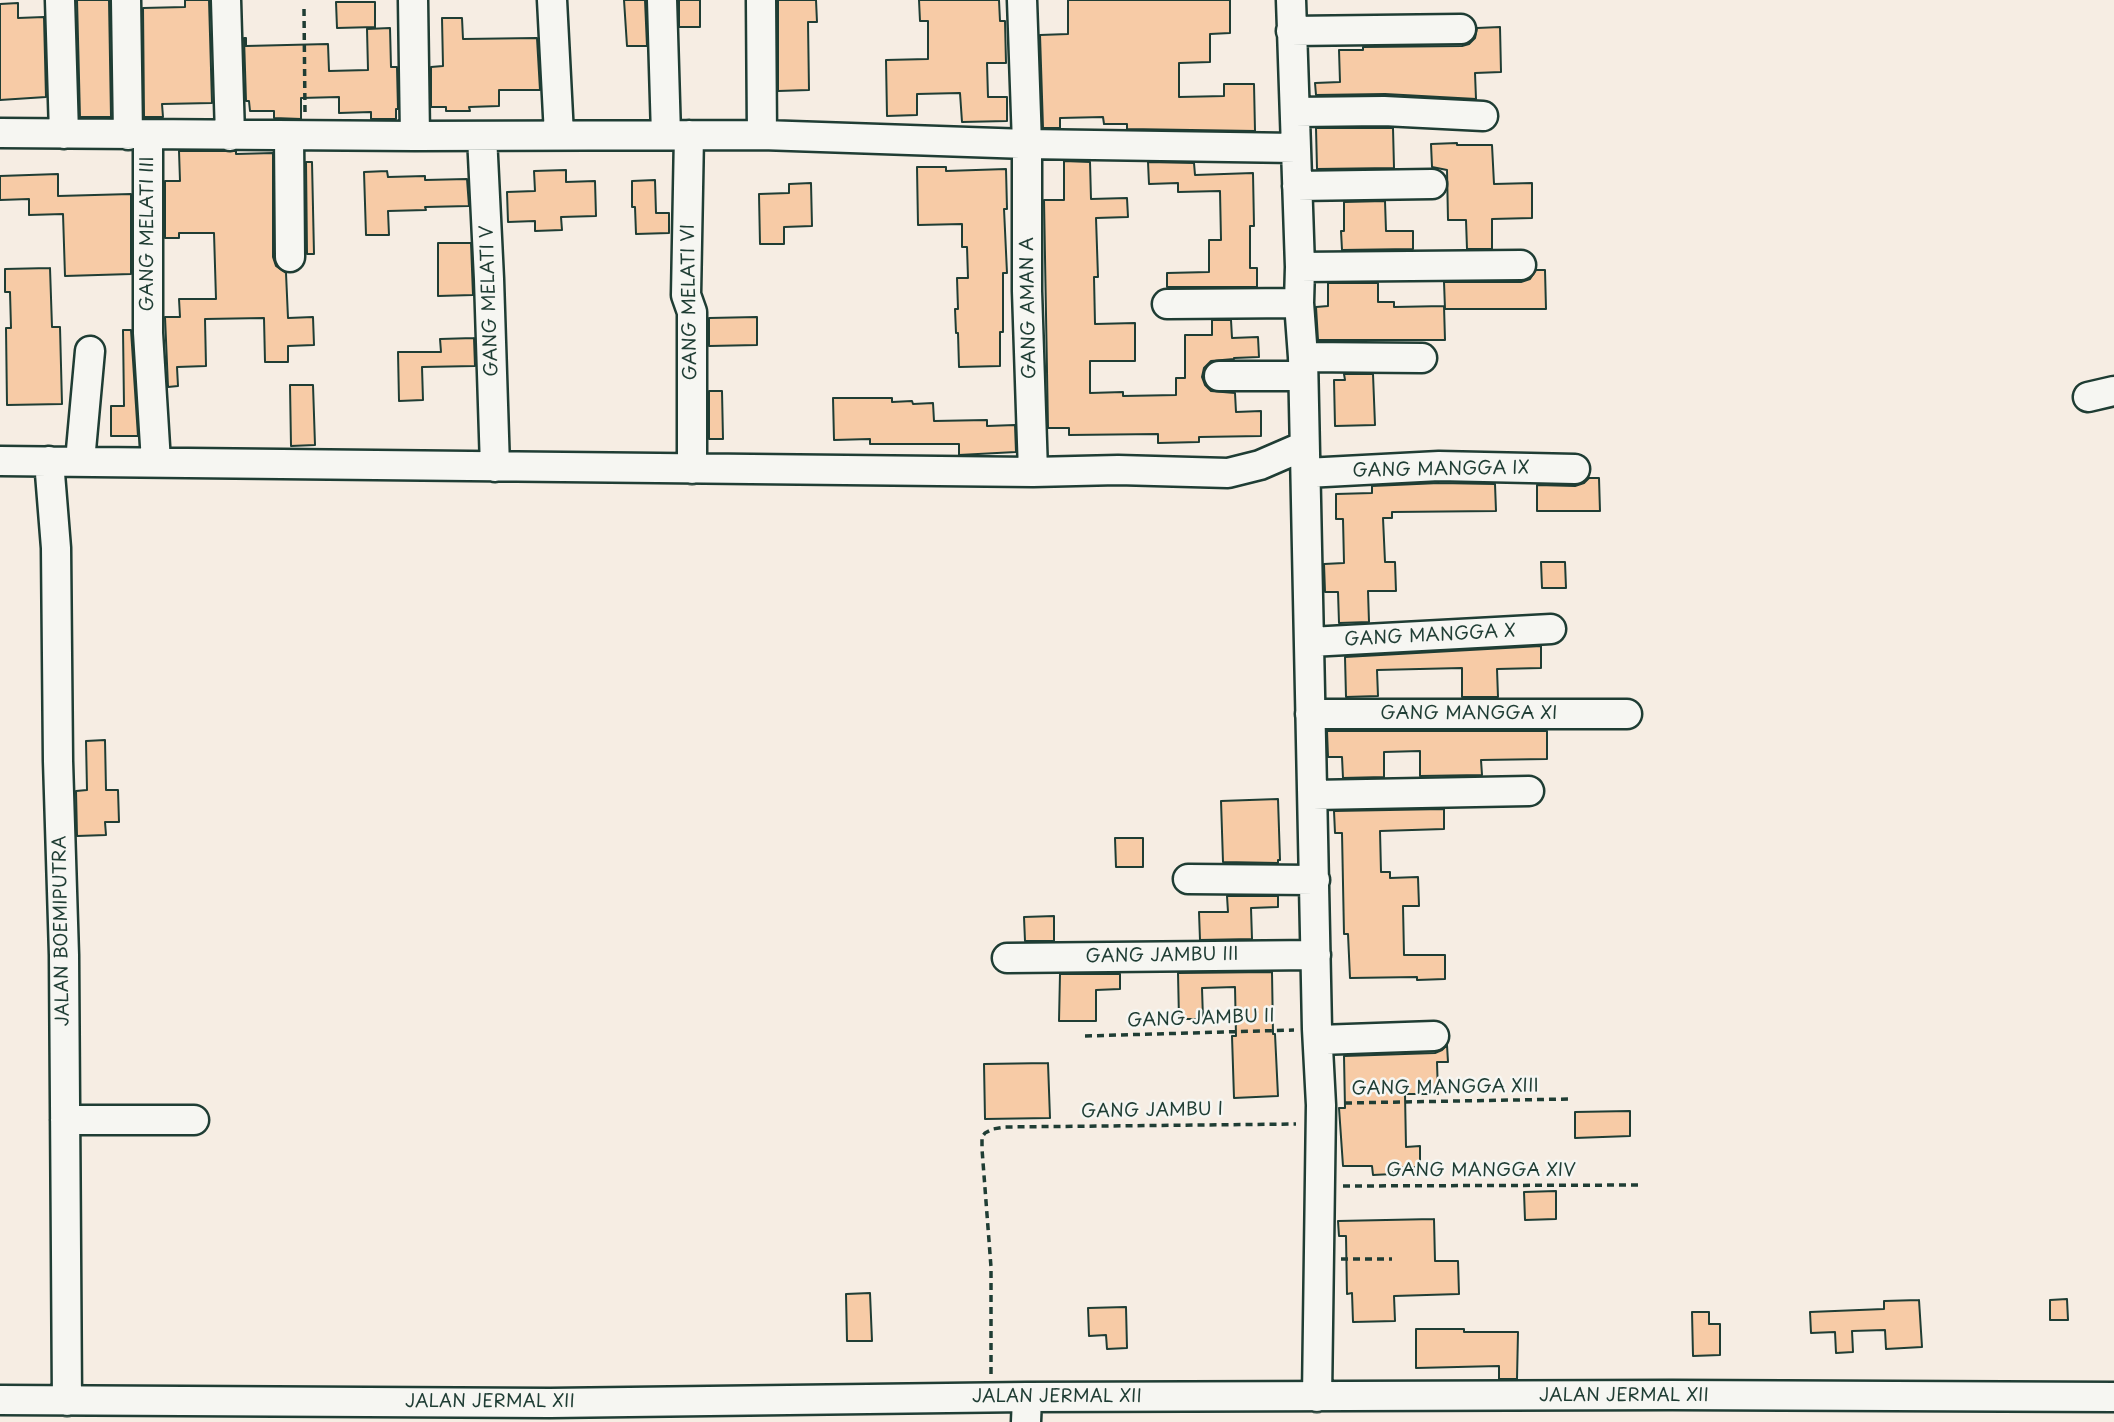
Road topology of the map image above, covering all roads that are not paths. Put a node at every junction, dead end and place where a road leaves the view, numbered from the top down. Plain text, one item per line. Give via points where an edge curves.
1 (60, 0) edge
2 (127, 0) edge
3 (226, 0) edge
4 (413, 0) edge
5 (552, 0) edge
6 (662, 0) edge
7 (761, 0) edge
8 (1022, 0) edge
9 (1291, 0) edge
10 (1461, 29) dead end
11 (1291, 31) junction
12 (1294, 112) junction
13 (1483, 116) dead end
14 (0, 133) edge
15 (64, 134) junction
16 (138, 135) junction
17 (230, 135) junction
18 (559, 135) junction
19 (678, 135) junction
20 (762, 135) junction
21 (297, 136) junction
22 (415, 136) junction
23 (482, 136) junction
24 (1027, 144) junction
25 (1296, 148) junction
26 (1432, 184) dead end
27 (1297, 186) junction
28 (290, 257) dead end
29 (1521, 265) dead end
30 (1300, 267) junction
31 (1299, 303) junction
32 (1167, 304) dead end
33 (90, 351) dead end
34 (1422, 358) dead end
35 (1303, 366) junction
36 (1219, 376) dead end
37 (1305, 459) junction
38 (0, 461) edge
39 (49, 461) junction
40 (80, 461) junction
41 (156, 462) junction
42 (495, 467) junction
43 (692, 469) junction
44 (1575, 469) dead end
45 (1033, 472) junction
46 (1551, 629) dead end
47 (1310, 642) junction
48 (1627, 713) dead end
49 (1310, 714) junction
50 (1529, 791) dead end
51 (1313, 795) junction
52 (1188, 879) dead end
53 (1315, 880) junction
54 (1316, 955) junction
55 (1007, 958) dead end
56 (1318, 1035) junction
57 (1434, 1036) dead end
58 (65, 1120) junction
59 (194, 1120) dead end
60 (1317, 1397) junction
61 (2114, 1397) edge
62 (0, 1400) edge
63 (67, 1401) junction
64 (1026, 1409) edge
65 (2043, 1410) edge
66 (408, 1412) edge

1 - 15 street
2 - 16 street, GANG MELATI III
3 - 17 street
4 - 22 street
5 - 18 street
6 - 19 street, GANG MELATI VI
7 - 20 street
8 - 24 street, GANG AMAN A
9 - 11 street
10 - 11 street
11 - 12 street
12 - 13 street
12 - 25 street
14 - 15 street
15 - 16 street
16 - 17 street
16 - 41 street, GANG MELATI III
17 - 21 street
18 - 19 street
18 - 23 street
19 - 20 street
19 - 43 street, GANG MELATI VI via 686,295 692,312
20 - 24 street
21 - 22 street
21 - 28 street
22 - 23 street
23 - 42 street, GANG MELATI V
24 - 25 street
24 - 45 street, GANG AMAN A
25 - 27 street
26 - 27 street
27 - 30 street
29 - 30 street
30 - 31 street
31 - 32 street
31 - 35 street
33 - 40 street
34 - 35 street
35 - 36 street
35 - 37 street
37 - 44 street, GANG MANGGA IX
37 - 45 street via 1228,473
37 - 47 street
38 - 39 street
39 - 40 street
39 - 58 street, JALAN BOEMIPUTRA via 56,548
40 - 41 street
41 - 42 street
42 - 43 street
43 - 45 street
46 - 47 street, GANG MANGGA X
47 - 49 street
48 - 49 street, GANG MANGGA XI
49 - 51 street
50 - 51 street
51 - 53 street
52 - 53 street
53 - 54 street
54 - 55 street, GANG JAMBU III
54 - 56 street
56 - 57 street
56 - 60 street
58 - 59 street
58 - 63 street, JALAN BOEMIPUTRA
60 - 64 street, JALAN JERMAL XII
60 - 65 street, JALAN JERMAL XII via 1672,1395
61 - 65 street, JALAN JERMAL XII
62 - 63 street, JALAN JERMAL XII
63 - 66 street, JALAN JERMAL XII
64 - 66 street, JALAN JERMAL XII via 990,1398 550,1403

